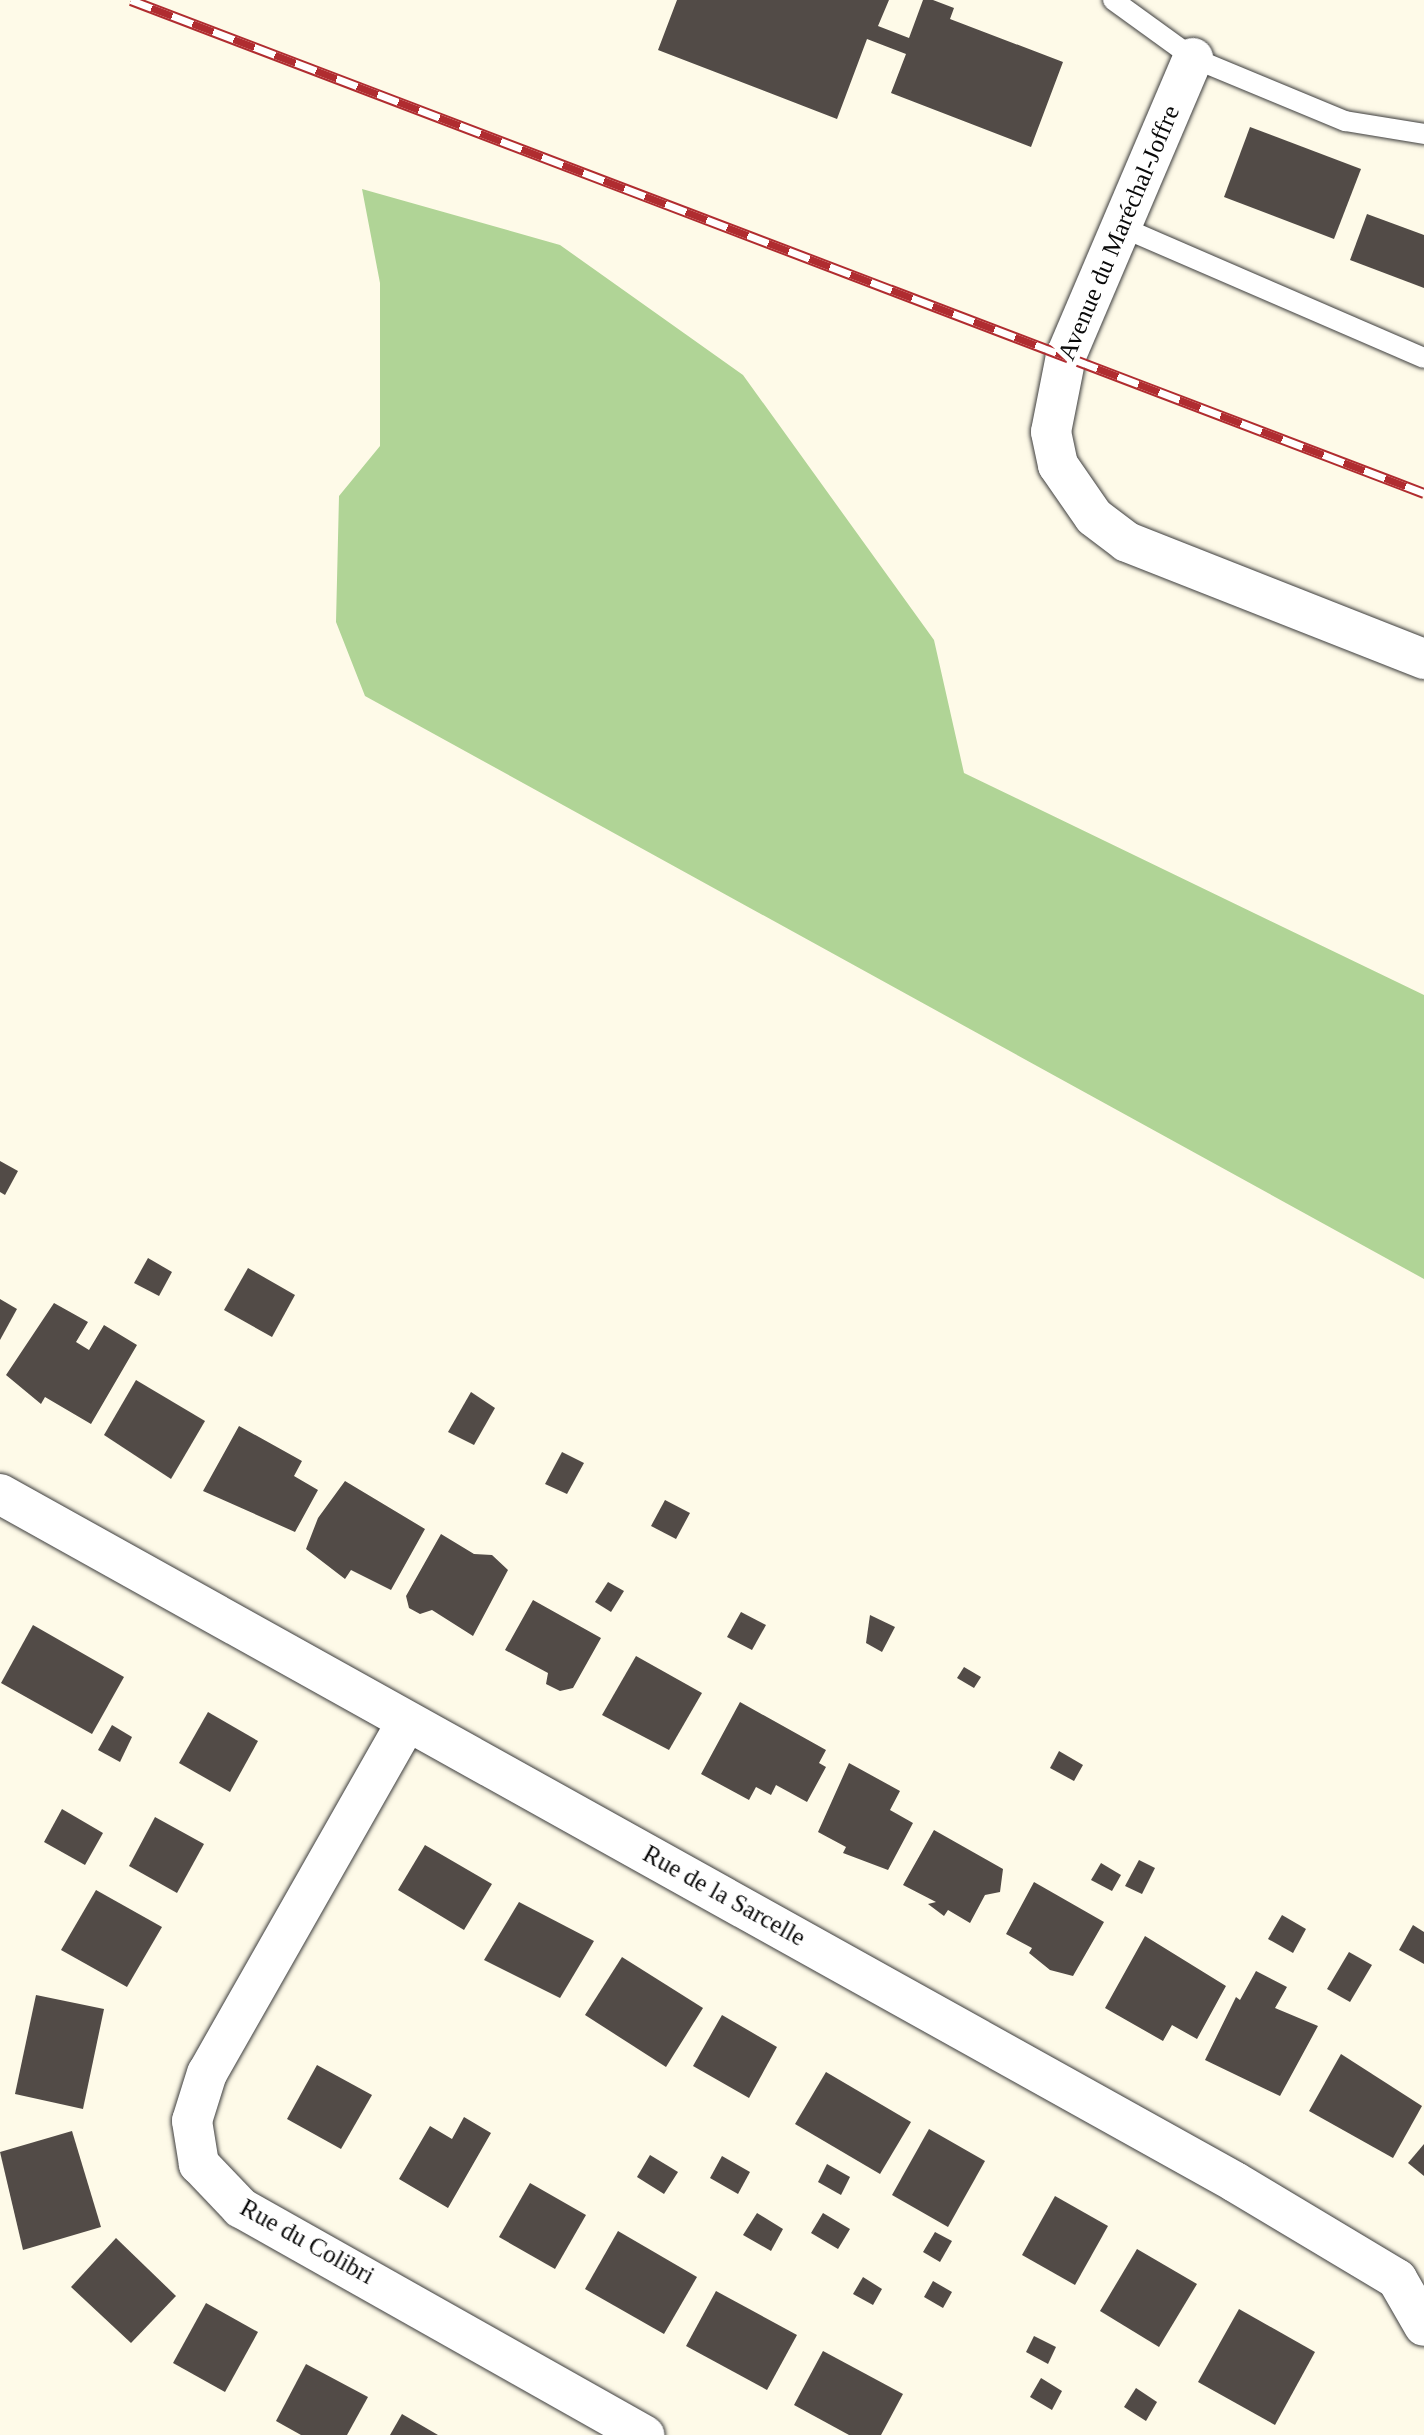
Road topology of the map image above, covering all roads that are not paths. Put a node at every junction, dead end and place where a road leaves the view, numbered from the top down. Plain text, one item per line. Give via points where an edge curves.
1 (1113, 0) edge
2 (1193, 58) junction
3 (1424, 134) edge
4 (1119, 226) junction
5 (1424, 358) edge
6 (1424, 659) edge
7 (0, 1494) edge
8 (405, 1724) junction
9 (1424, 2326) edge
10 (644, 2435) edge

1 - 2 lane
2 - 3 lane via 1345,121
2 - 4 street, Avenue du Maréchal-Joffre
4 - 5 lane
4 - 6 street, Avenue du Maréchal-Joffre via 1055,392 1051,432 1072,490 1127,542 1170,563
7 - 8 street, Rue de la Sarcelle
8 - 9 street, Rue de la Sarcelle via 1234,2182 1397,2279
8 - 10 street, Rue du Colibri via 208,2073 192,2121 200,2164 240,2208

